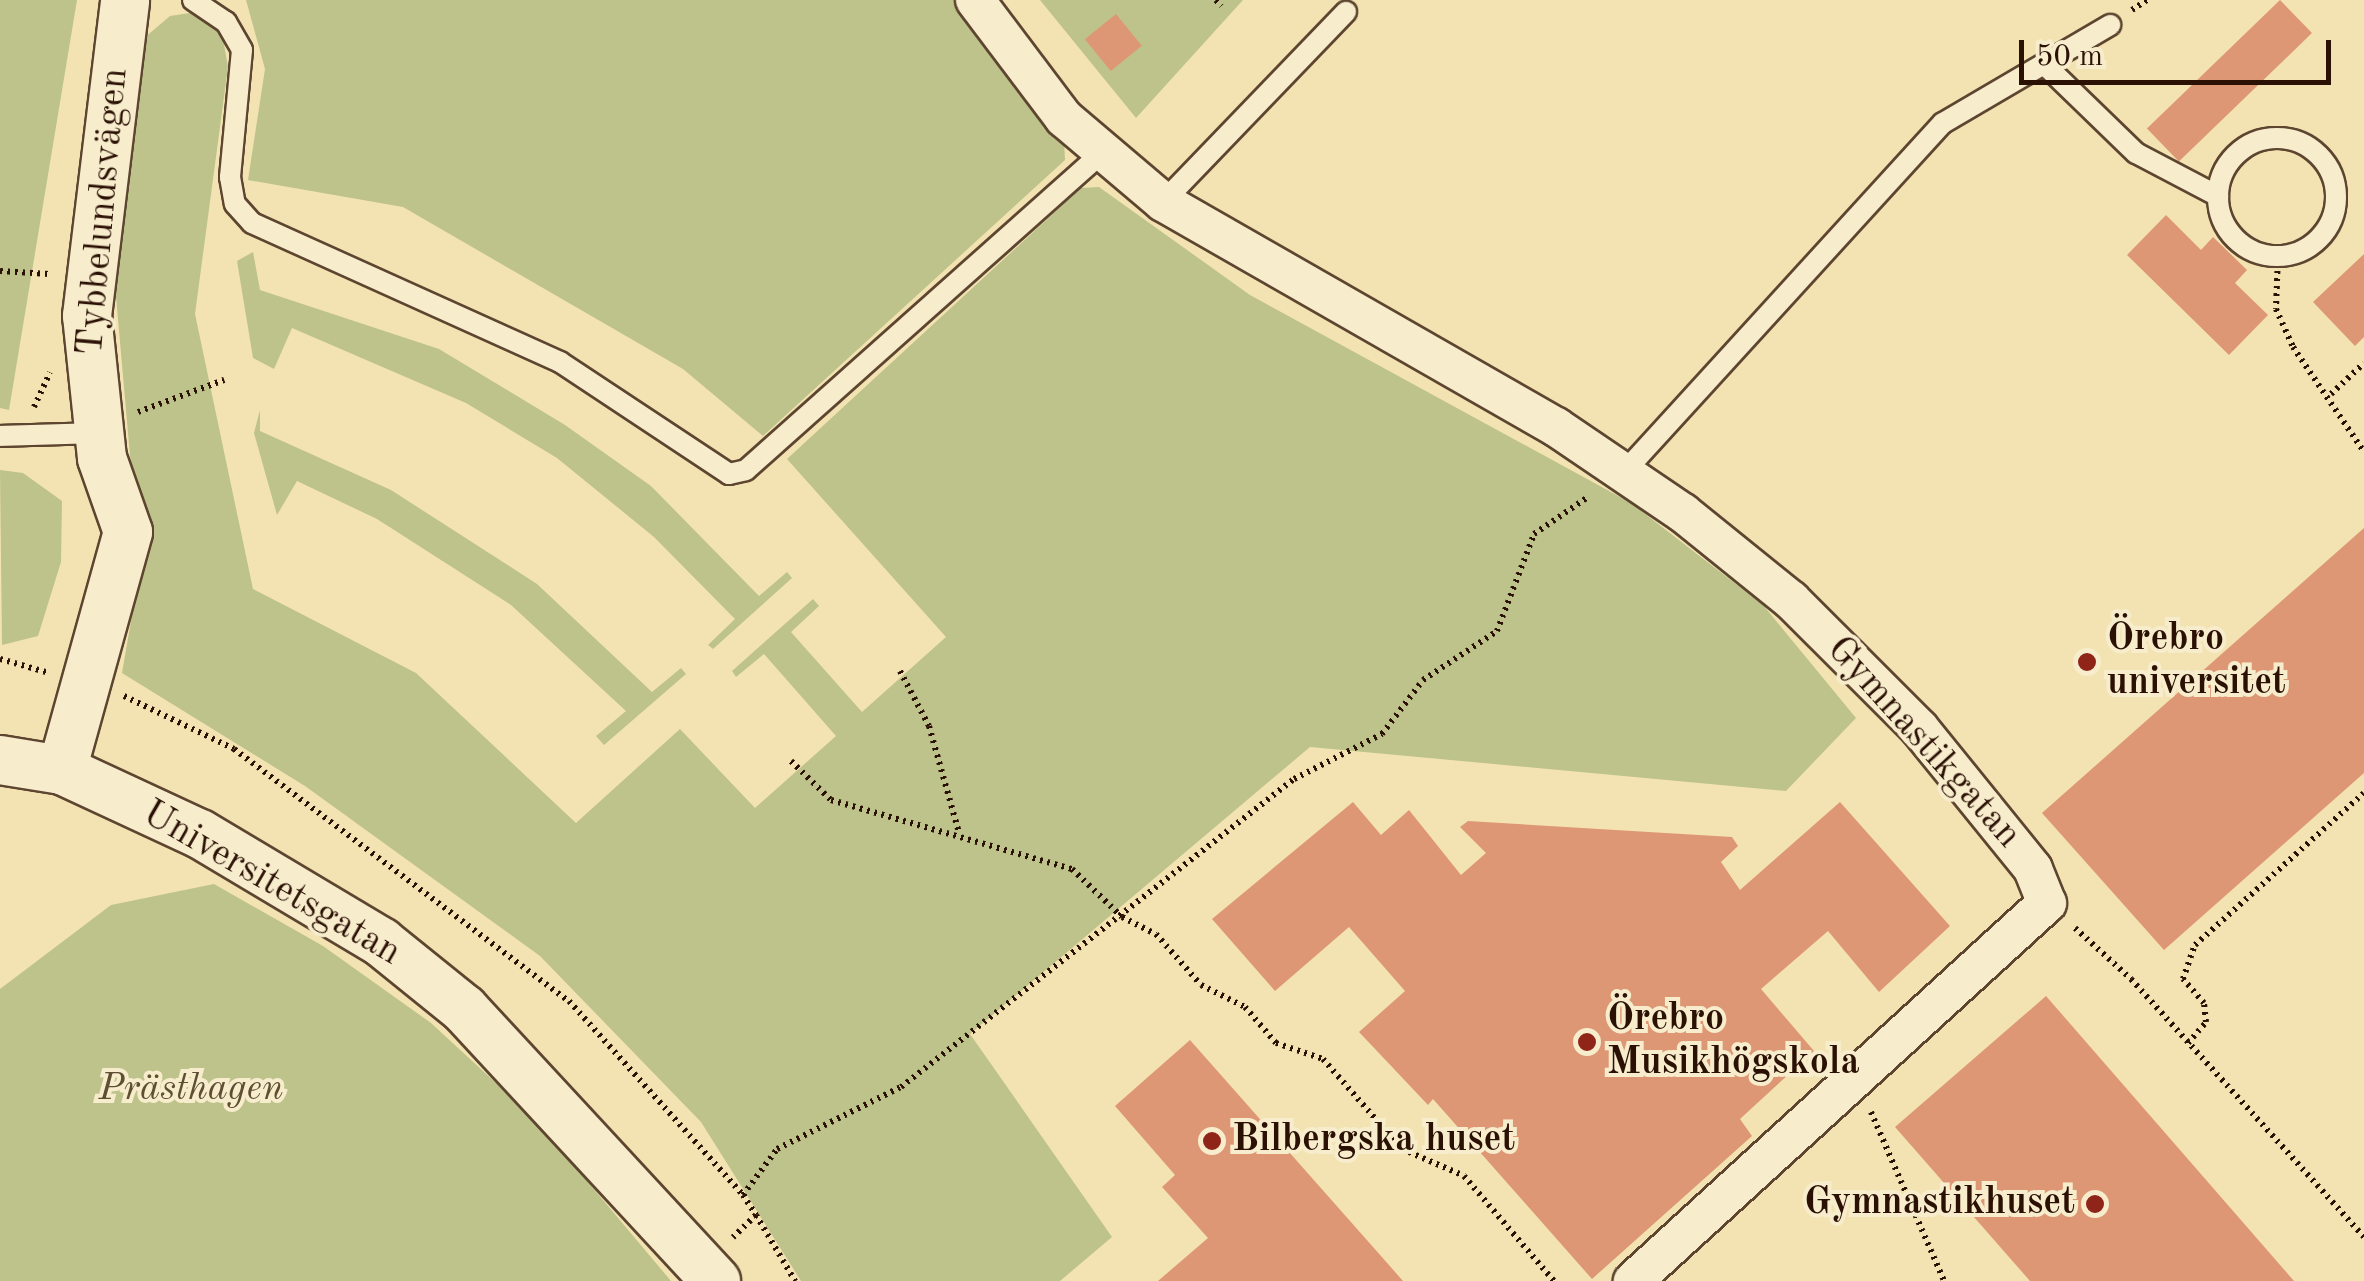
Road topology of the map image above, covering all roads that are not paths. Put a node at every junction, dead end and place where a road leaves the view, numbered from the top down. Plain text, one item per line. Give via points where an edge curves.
1 (126, 0) edge
2 (193, 0) edge
3 (975, 0) edge
4 (1346, 12) dead end
5 (2110, 25) dead end
6 (2044, 64) junction
7 (1101, 154) junction
8 (2218, 196) junction
9 (1164, 202) junction
10 (97, 433) junction
11 (0, 436) edge
12 (1625, 471) junction
13 (0, 760) edge
14 (62, 770) junction
15 (709, 1273) edge
16 (1634, 1281) edge

1 - 10 street, Tybbelundsvägen via 86,316
2 - 7 lane via 226,22 242,50 230,177 235,204 252,223 560,362 729,474 746,470
3 - 7 street, Gymnastikgatan via 1021,68
4 - 9 lane
5 - 6 lane
6 - 8 lane via 2136,152
6 - 12 lane via 1942,123
7 - 9 street, Gymnastikgatan
8 - 8 lane via 2229,232 2259,254 2278,256 2313,244 2334,213 2336,194 2321,158 2286,139 2257,142 2232,159
9 - 12 street, Gymnastikgatan
10 - 11 lane
10 - 14 street, Tybbelundsvägen via 128,532
12 - 16 street, Gymnastikgatan via 1792,600 1858,663 1986,803 2048,903
13 - 14 street, Universitetsgatan
14 - 15 street, Universitetsgatan via 200,834 382,942 464,1010

